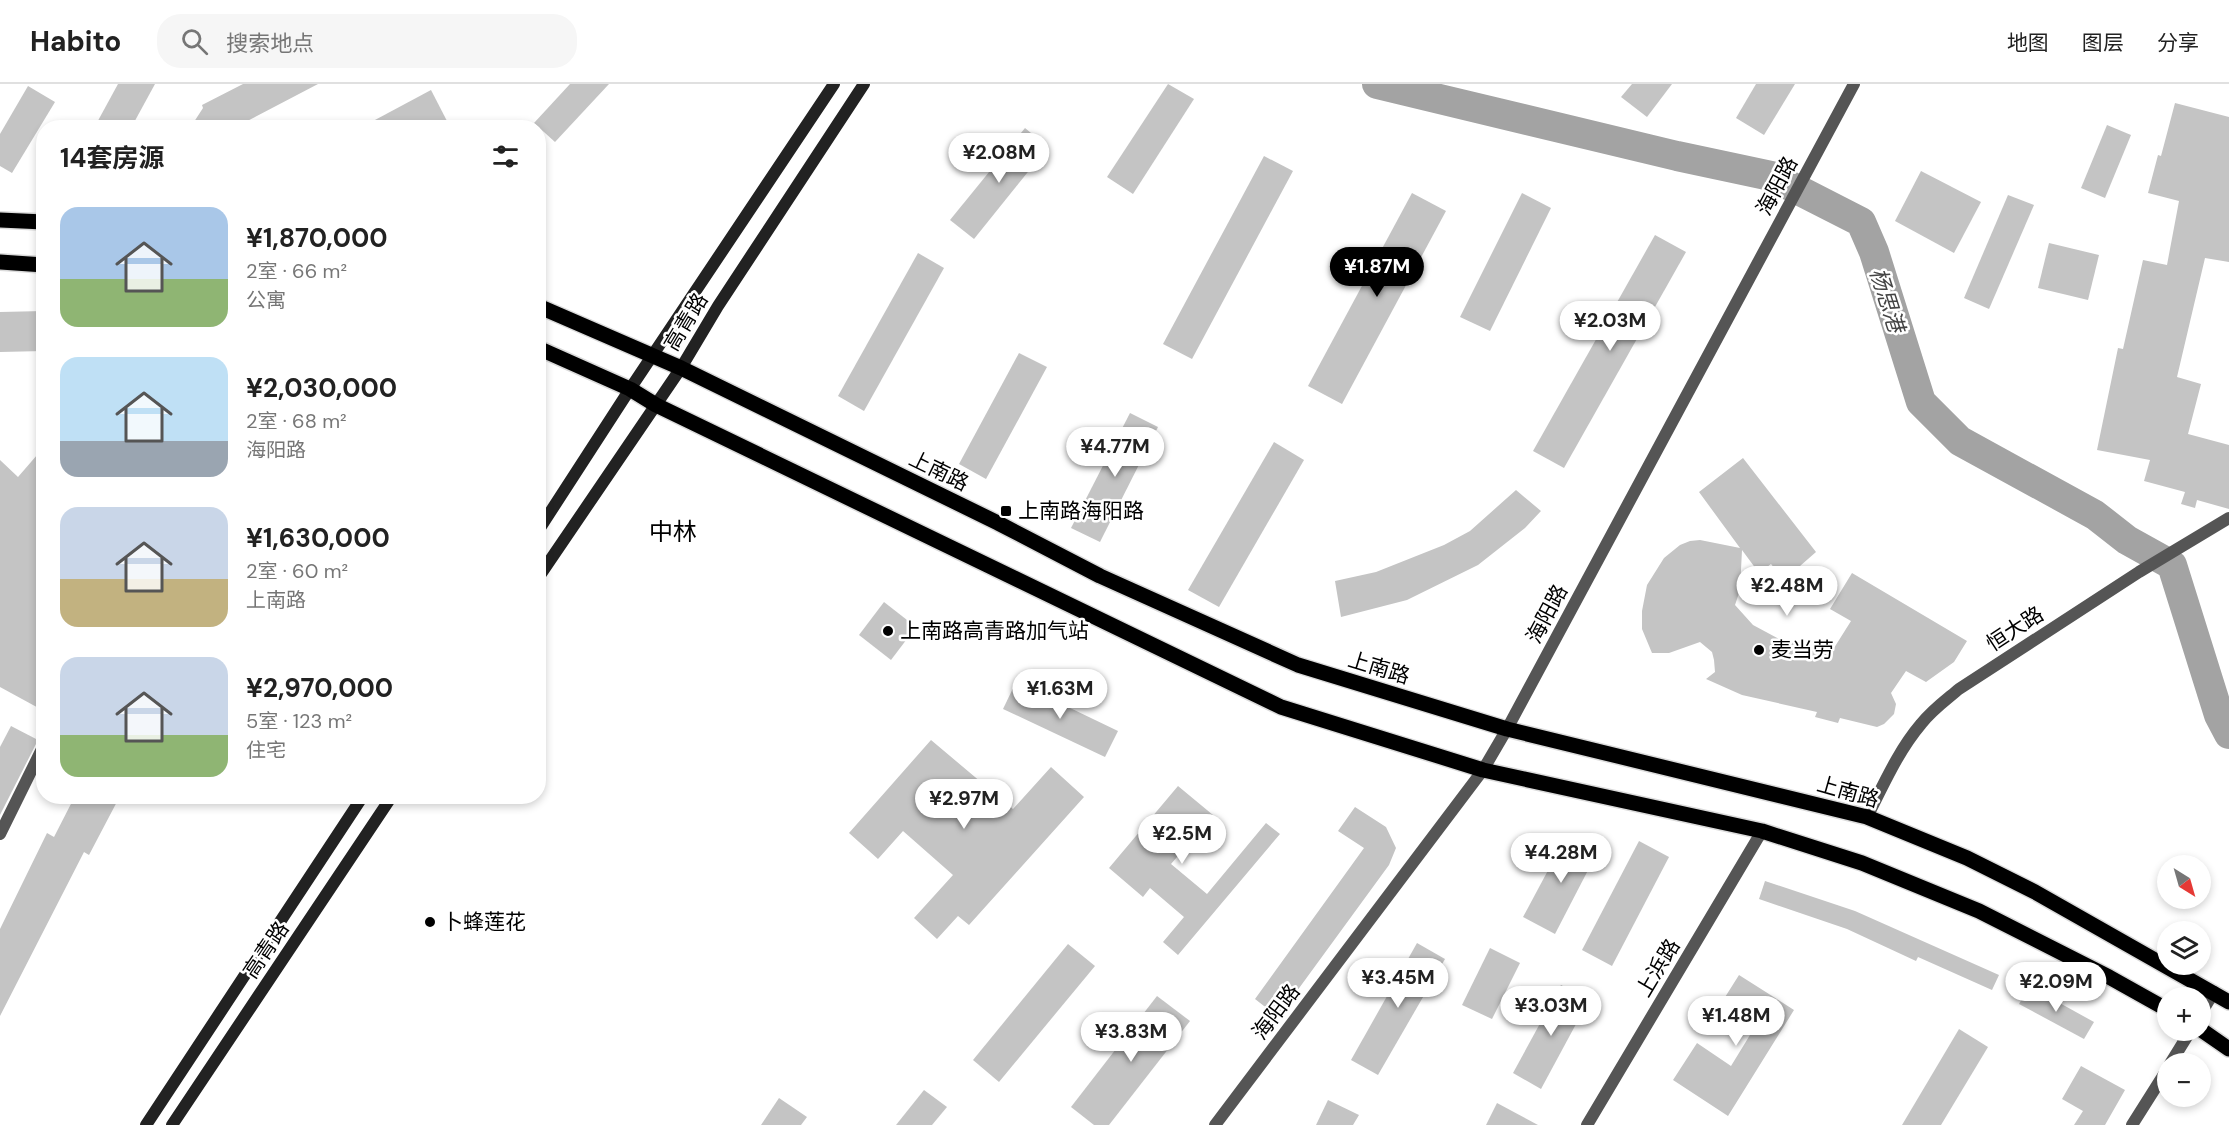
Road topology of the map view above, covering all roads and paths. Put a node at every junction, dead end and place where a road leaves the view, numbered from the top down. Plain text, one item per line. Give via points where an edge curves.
1 (834, 84) edge
2 (864, 84) edge
3 (1854, 84) edge
4 (0, 220) edge
5 (36, 222) edge
6 (0, 262) edge
7 (36, 264) edge
8 (546, 310) edge
9 (546, 352) edge
10 (652, 356) junction
11 (681, 368) junction
12 (630, 389) junction
13 (656, 405) junction
14 (2229, 518) edge
15 (546, 519) edge
16 (546, 566) edge
17 (1507, 729) junction
18 (36, 761) edge
19 (1483, 770) junction
20 (358, 804) edge
21 (387, 804) edge
22 (1867, 817) junction
23 (1762, 831) junction
24 (0, 834) edge
25 (2214, 992) junction
26 (2211, 997) edge
27 (2229, 1002) edge
28 (2157, 1004) edge
29 (2211, 1036) edge
30 (2229, 1048) edge
31 (2157, 1085) edge
32 (146, 1125) edge
33 (172, 1125) edge
34 (1215, 1125) edge
35 (1587, 1125) edge
36 (2132, 1125) edge

1 - 10 main road, 高青路
2 - 11 main road, 高青路
3 - 17 street, 海阳路
4 - 5 main road
6 - 7 main road
8 - 10 main road, 上南路
9 - 12 main road
10 - 11 main road, 上南路
10 - 12 main road, 高青路
11 - 13 main road, 高青路
11 - 17 main road, 上南路 via 1100,576 1298,665
12 - 13 main road
12 - 15 main road, 高青路
13 - 16 main road, 高青路
13 - 19 main road via 1281,707
14 - 22 street, 恒大路 via 2139,572 1939,705 1906,744
17 - 19 street, 海阳路
17 - 22 main road, 上南路
18 - 24 street
19 - 23 main road
19 - 34 street, 海阳路
20 - 32 main road, 高青路
21 - 33 main road, 高青路
22 - 25 main road, 上南路 via 1967,858 2035,892
23 - 28 main road via 1862,862 1979,911
23 - 35 street, 上浜路
25 - 26 street
25 - 27 main road, 上南路
29 - 30 main road
31 - 36 street

